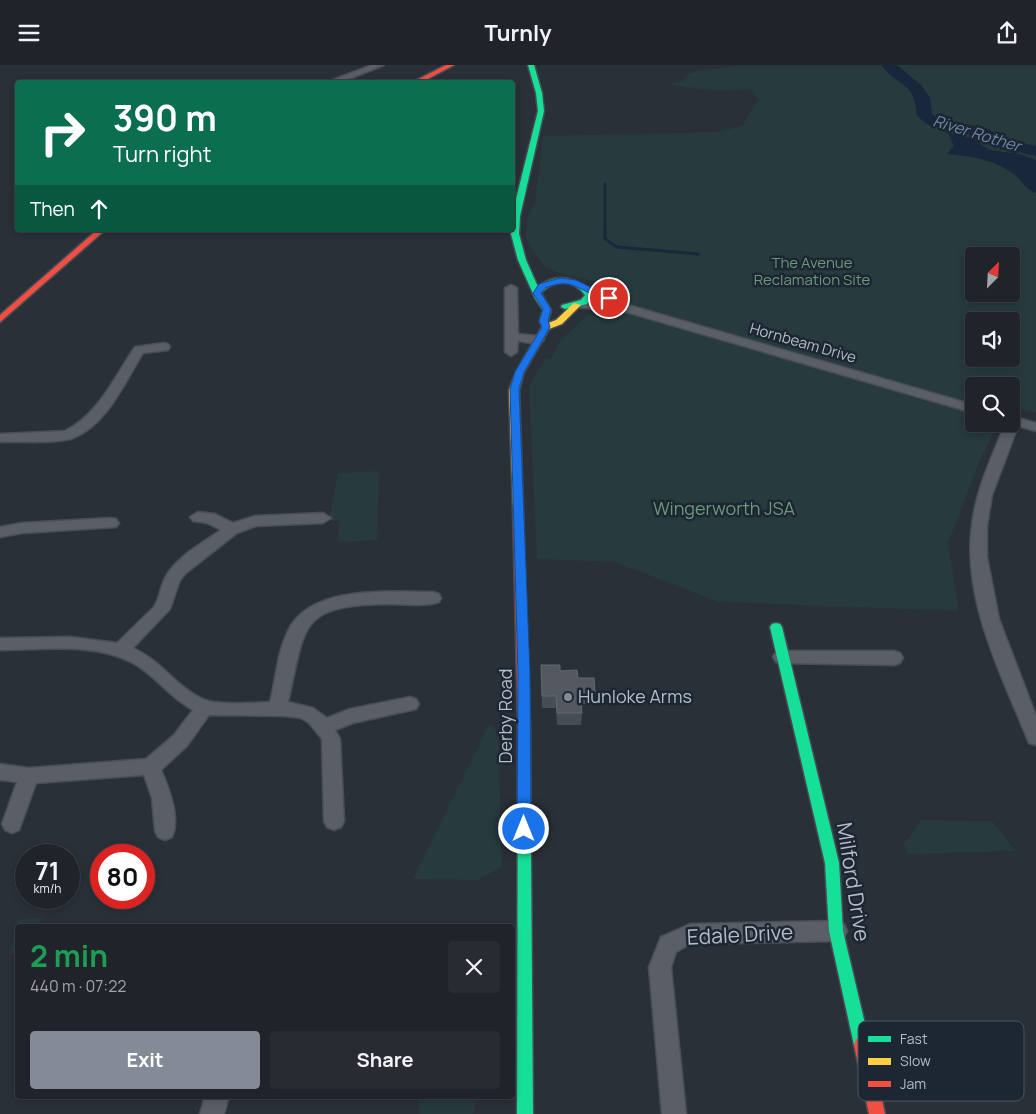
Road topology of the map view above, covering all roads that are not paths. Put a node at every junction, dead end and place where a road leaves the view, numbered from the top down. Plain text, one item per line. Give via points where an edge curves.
1 (380, 65) edge
2 (452, 65) edge
3 (531, 65) edge
4 (338, 80) edge
5 (420, 80) edge
6 (98, 232) edge
7 (522, 260) junction
8 (566, 281) junction
9 (584, 286) junction
10 (511, 288) dead end
11 (540, 297) junction
12 (578, 305) junction
13 (624, 308) junction
14 (0, 319) edge
15 (546, 327) junction
16 (512, 337) junction
17 (538, 340) junction
18 (164, 347) dead end
19 (511, 352) dead end
20 (965, 406) edge
21 (1020, 422) edge
22 (1036, 427) edge
23 (1008, 432) edge
24 (0, 438) edge
25 (198, 517) dead end
26 (323, 518) dead end
27 (111, 523) dead end
28 (232, 529) junction
29 (0, 531) edge
30 (433, 599) dead end
31 (776, 627) dead end
32 (0, 644) edge
33 (121, 650) junction
34 (782, 657) junction
35 (894, 658) dead end
36 (410, 704) dead end
37 (204, 707) junction
38 (278, 707) junction
39 (326, 726) junction
40 (1036, 738) edge
41 (150, 767) junction
42 (0, 772) edge
43 (29, 776) junction
44 (334, 821) dead end
45 (12, 824) dead end
46 (166, 831) dead end
47 (836, 931) junction
48 (858, 1029) edge
49 (216, 1099) edge
50 (874, 1101) edge
51 (212, 1114) edge
52 (525, 1114) edge
53 (674, 1114) edge
54 (877, 1114) edge

1 - 4 street
2 - 5 main road
3 - 7 main road via 540,93 541,111 516,216
6 - 14 main road
7 - 8 main road via 543,274
7 - 11 main road
8 - 9 main road
8 - 11 main road via 545,284
9 - 12 main road via 589,295
9 - 13 street, Hornbeam Drive
10 - 16 street
11 - 12 main road via 555,306
11 - 15 main road via 547,309
12 - 13 street, Hornbeam Drive
12 - 15 main road, Derby Road via 559,322
13 - 20 street, Hornbeam Drive
15 - 17 main road, Derby Road
16 - 17 street
16 - 19 street
17 - 52 main road, Derby Road via 514,389 524,673
18 - 24 street via 138,349 94,417 83,428 68,435
21 - 22 street
23 - 40 street via 985,495 979,549 984,596
25 - 28 street via 210,517
26 - 28 street via 255,521
27 - 29 street
28 - 33 street via 175,574 165,603
30 - 38 street via 353,600 332,603 308,615 296,630
31 - 34 main road, Milford Drive
32 - 33 street via 77,644
33 - 37 street via 140,659
34 - 35 street
34 - 47 main road, Milford Drive via 832,863
36 - 39 street via 350,716
37 - 38 street via 249,710
37 - 41 street via 172,752
38 - 39 street via 299,710
39 - 44 street via 332,748
41 - 43 street
41 - 46 street via 166,813
42 - 43 street
43 - 45 street
47 - 48 main road, Milford Drive
47 - 53 street, Edale Drive via 690,934 673,940 664,949 660,967
49 - 51 street
50 - 54 main road, Milford Drive

